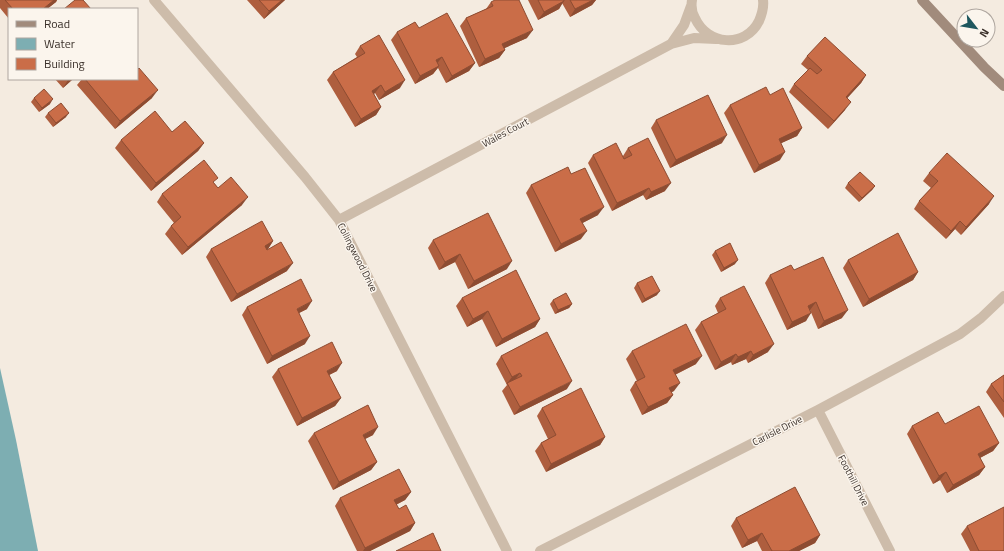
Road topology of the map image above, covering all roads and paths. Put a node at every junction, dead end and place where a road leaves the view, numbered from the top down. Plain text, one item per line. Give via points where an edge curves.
1 (154, 0) edge
2 (763, 0) edge
3 (922, 0) edge
4 (692, 2) edge
5 (716, 38) junction
6 (670, 44) junction
7 (1004, 86) edge
8 (339, 220) junction
9 (1004, 296) edge
10 (818, 410) junction
11 (507, 551) edge
12 (540, 551) edge
13 (890, 551) edge

1 - 8 street, Collingwood Drive
2 - 5 street, Wales Court via 762,16 748,34 727,41
3 - 7 main road
4 - 5 street, Wales Court via 693,15 698,25
4 - 6 street, Wales Court via 684,25
5 - 6 street, Wales Court via 694,38
6 - 8 street, Wales Court
8 - 11 street, Collingwood Drive
9 - 10 street, Carlisle Drive via 960,334
10 - 12 street, Carlisle Drive
10 - 13 street, Foothill Drive

